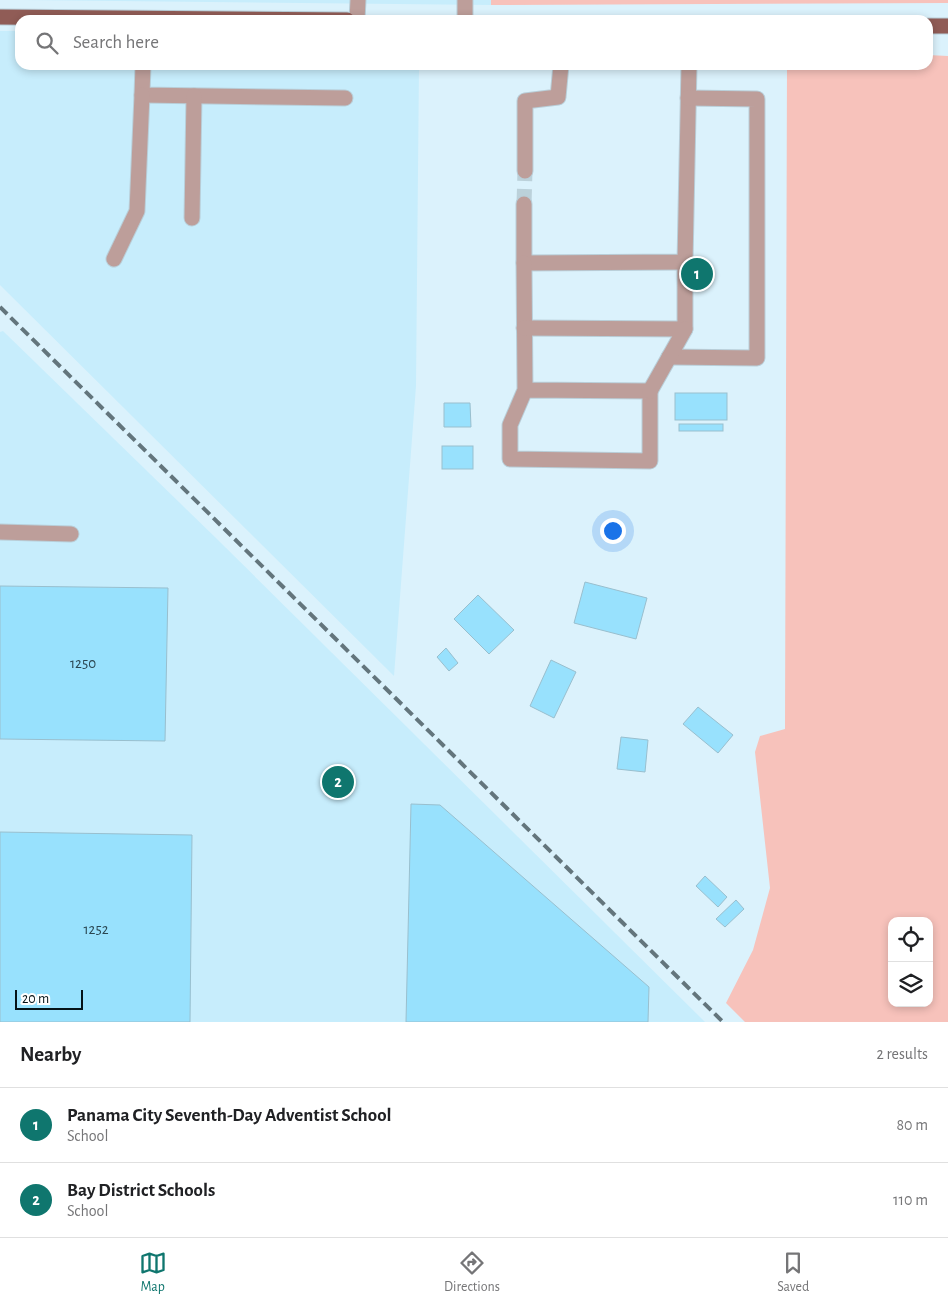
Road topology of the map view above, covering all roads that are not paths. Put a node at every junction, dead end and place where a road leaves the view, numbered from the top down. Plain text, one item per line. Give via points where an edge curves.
1 (358, 0) edge
2 (465, 0) edge
3 (357, 15) edge
4 (465, 15) edge
5 (0, 17) edge
6 (15, 17) edge
7 (933, 26) edge
8 (948, 26) edge
9 (143, 70) edge
10 (560, 70) edge
11 (689, 70) edge
12 (142, 95) junction
13 (194, 96) junction
14 (345, 98) dead end
15 (688, 98) junction
16 (525, 172) tunnel mouth
17 (524, 204) tunnel mouth
18 (192, 218) dead end
19 (114, 259) dead end
20 (685, 262) junction
21 (524, 263) junction
22 (524, 328) junction
23 (685, 330) junction
24 (669, 357) junction
25 (525, 390) junction
26 (650, 391) junction
27 (0, 532) edge
28 (71, 534) dead end

1 - 3 lane
2 - 4 lane
5 - 6 main road
7 - 8 main road
9 - 12 lane
10 - 16 lane via 558,97 525,101
11 - 15 lane
12 - 13 lane
12 - 19 lane via 137,211
13 - 14 lane
13 - 18 lane
15 - 20 lane
15 - 24 lane via 757,100 757,358
17 - 21 lane
20 - 21 lane
20 - 23 lane
21 - 22 lane
22 - 23 lane
22 - 25 lane
23 - 24 lane
24 - 26 lane
25 - 26 lane
25 - 26 lane via 510,425 510,459 650,461
27 - 28 lane

